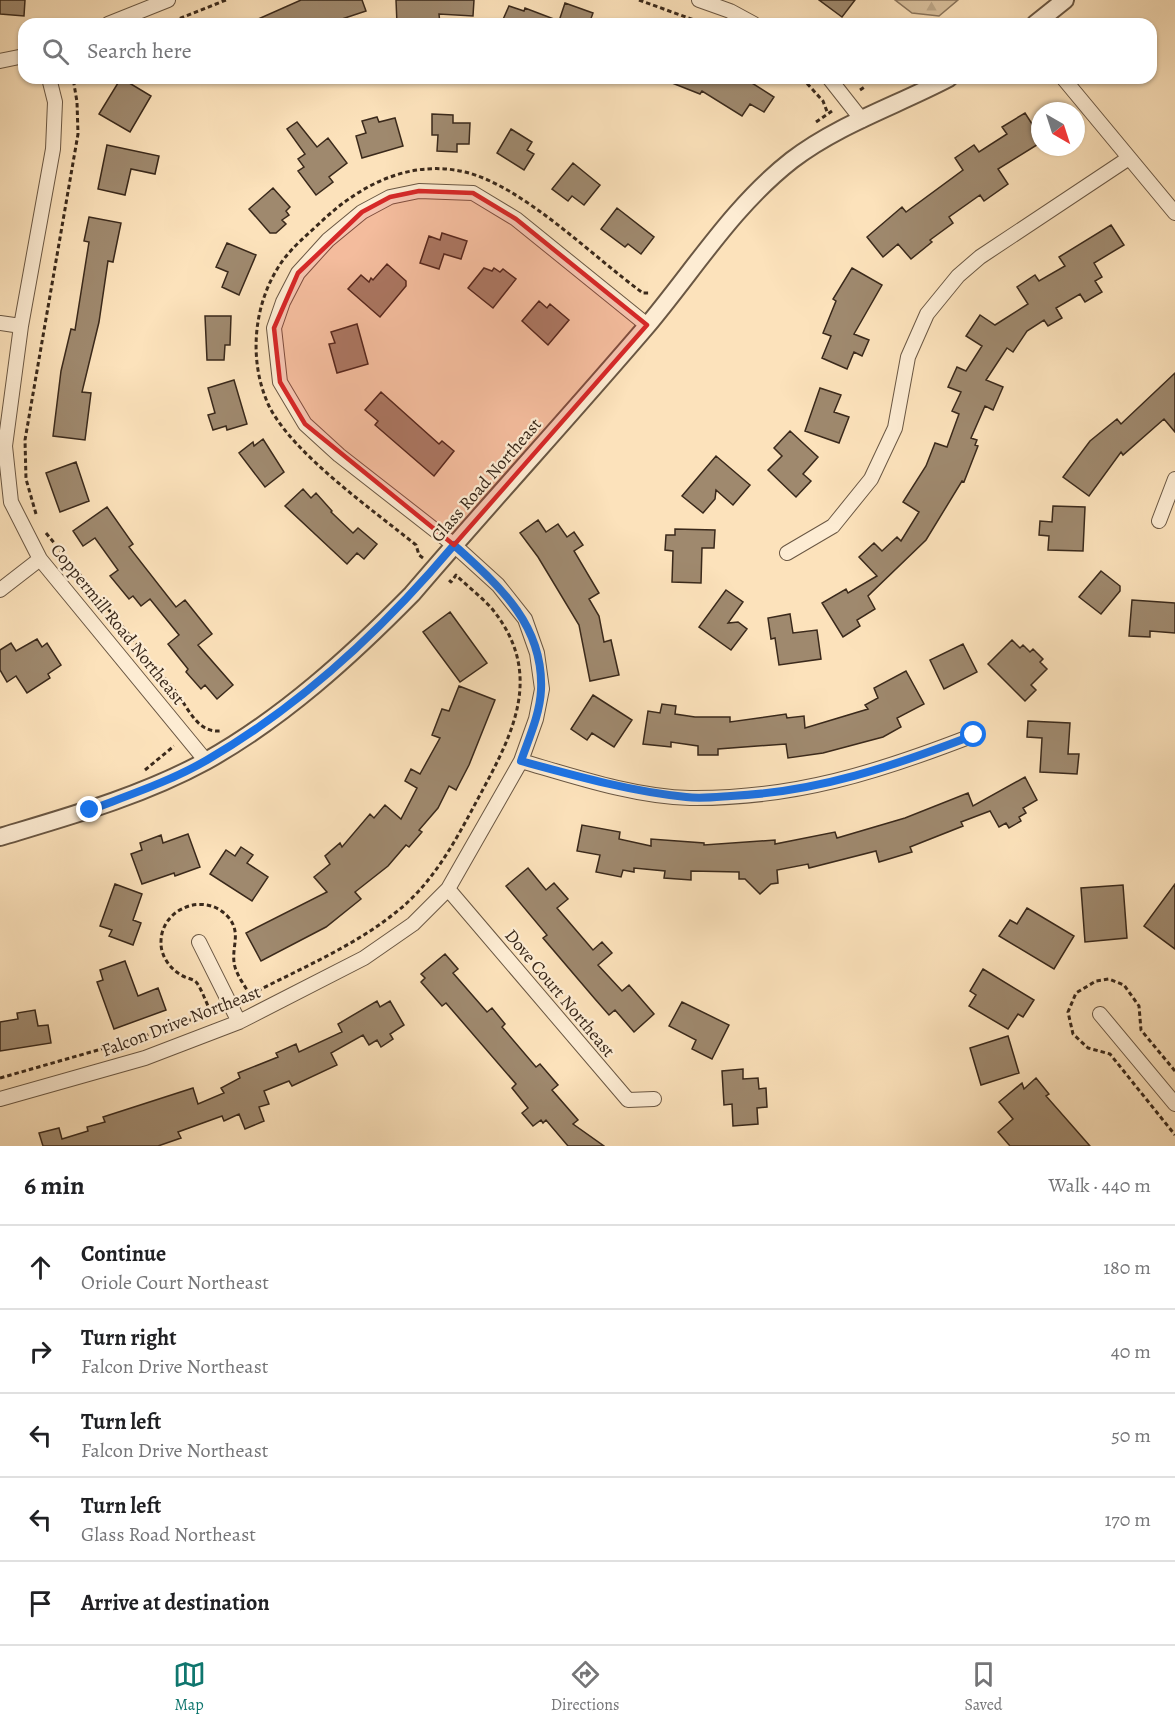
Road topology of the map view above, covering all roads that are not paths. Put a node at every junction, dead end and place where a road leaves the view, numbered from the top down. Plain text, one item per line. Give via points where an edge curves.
1 (168, 0) edge
2 (699, 0) edge
3 (1065, 0) edge
4 (123, 18) edge
5 (743, 18) edge
6 (1042, 18) edge
7 (18, 57) edge
8 (0, 61) edge
9 (50, 84) edge
10 (834, 84) edge
11 (937, 84) edge
12 (1068, 84) edge
13 (862, 120) junction
14 (1129, 158) junction
15 (1175, 213) edge
16 (0, 323) edge
17 (21, 326) junction
18 (647, 326) junction
19 (1175, 479) edge
20 (1159, 521) dead end
21 (454, 545) junction
22 (787, 553) dead end
23 (40, 559) junction
24 (0, 590) edge
25 (974, 735) dead end
26 (206, 761) junction
27 (521, 761) junction
28 (0, 837) edge
29 (448, 889) junction
30 (199, 942) dead end
31 (1100, 1014) dead end
32 (239, 1022) junction
33 (0, 1099) edge
34 (654, 1099) dead end
35 (1175, 1104) edge

1 - 4 street
2 - 5 street
3 - 6 street
7 - 8 street
9 - 17 street, Coppermill Road Northeast via 55,102 53,148
10 - 13 street
11 - 13 street, Glass Road Northeast
12 - 14 street
13 - 18 street, Glass Road Northeast via 795,158 765,182
14 - 15 street
14 - 22 street via 980,257 958,276 927,314 908,357 895,428 871,479 833,526
16 - 17 street
17 - 23 street, Coppermill Road Northeast via 6,458 10,502
18 - 21 street, Glass Road Northeast
18 - 21 street, Falcon Drive Northeast via 516,219 473,193 419,191 390,197 362,212 328,240 298,273 274,328 280,382 305,424
19 - 20 street
21 - 26 street, Glass Road Northeast via 371,636 289,704
21 - 27 street, Falcon Drive Northeast via 498,585 525,619 537,653 542,689
23 - 24 street
23 - 26 street, Coppermill Road Northeast
25 - 27 street via 897,765 832,783 765,795 688,798 608,786
26 - 28 street, Glass Road Northeast via 90,810
27 - 29 street, Falcon Drive Northeast
29 - 32 street, Falcon Drive Northeast via 413,924 364,958
29 - 34 street, Dove Court Northeast via 628,1100
30 - 32 street
31 - 35 street
32 - 33 street, Falcon Drive Northeast via 145,1058

